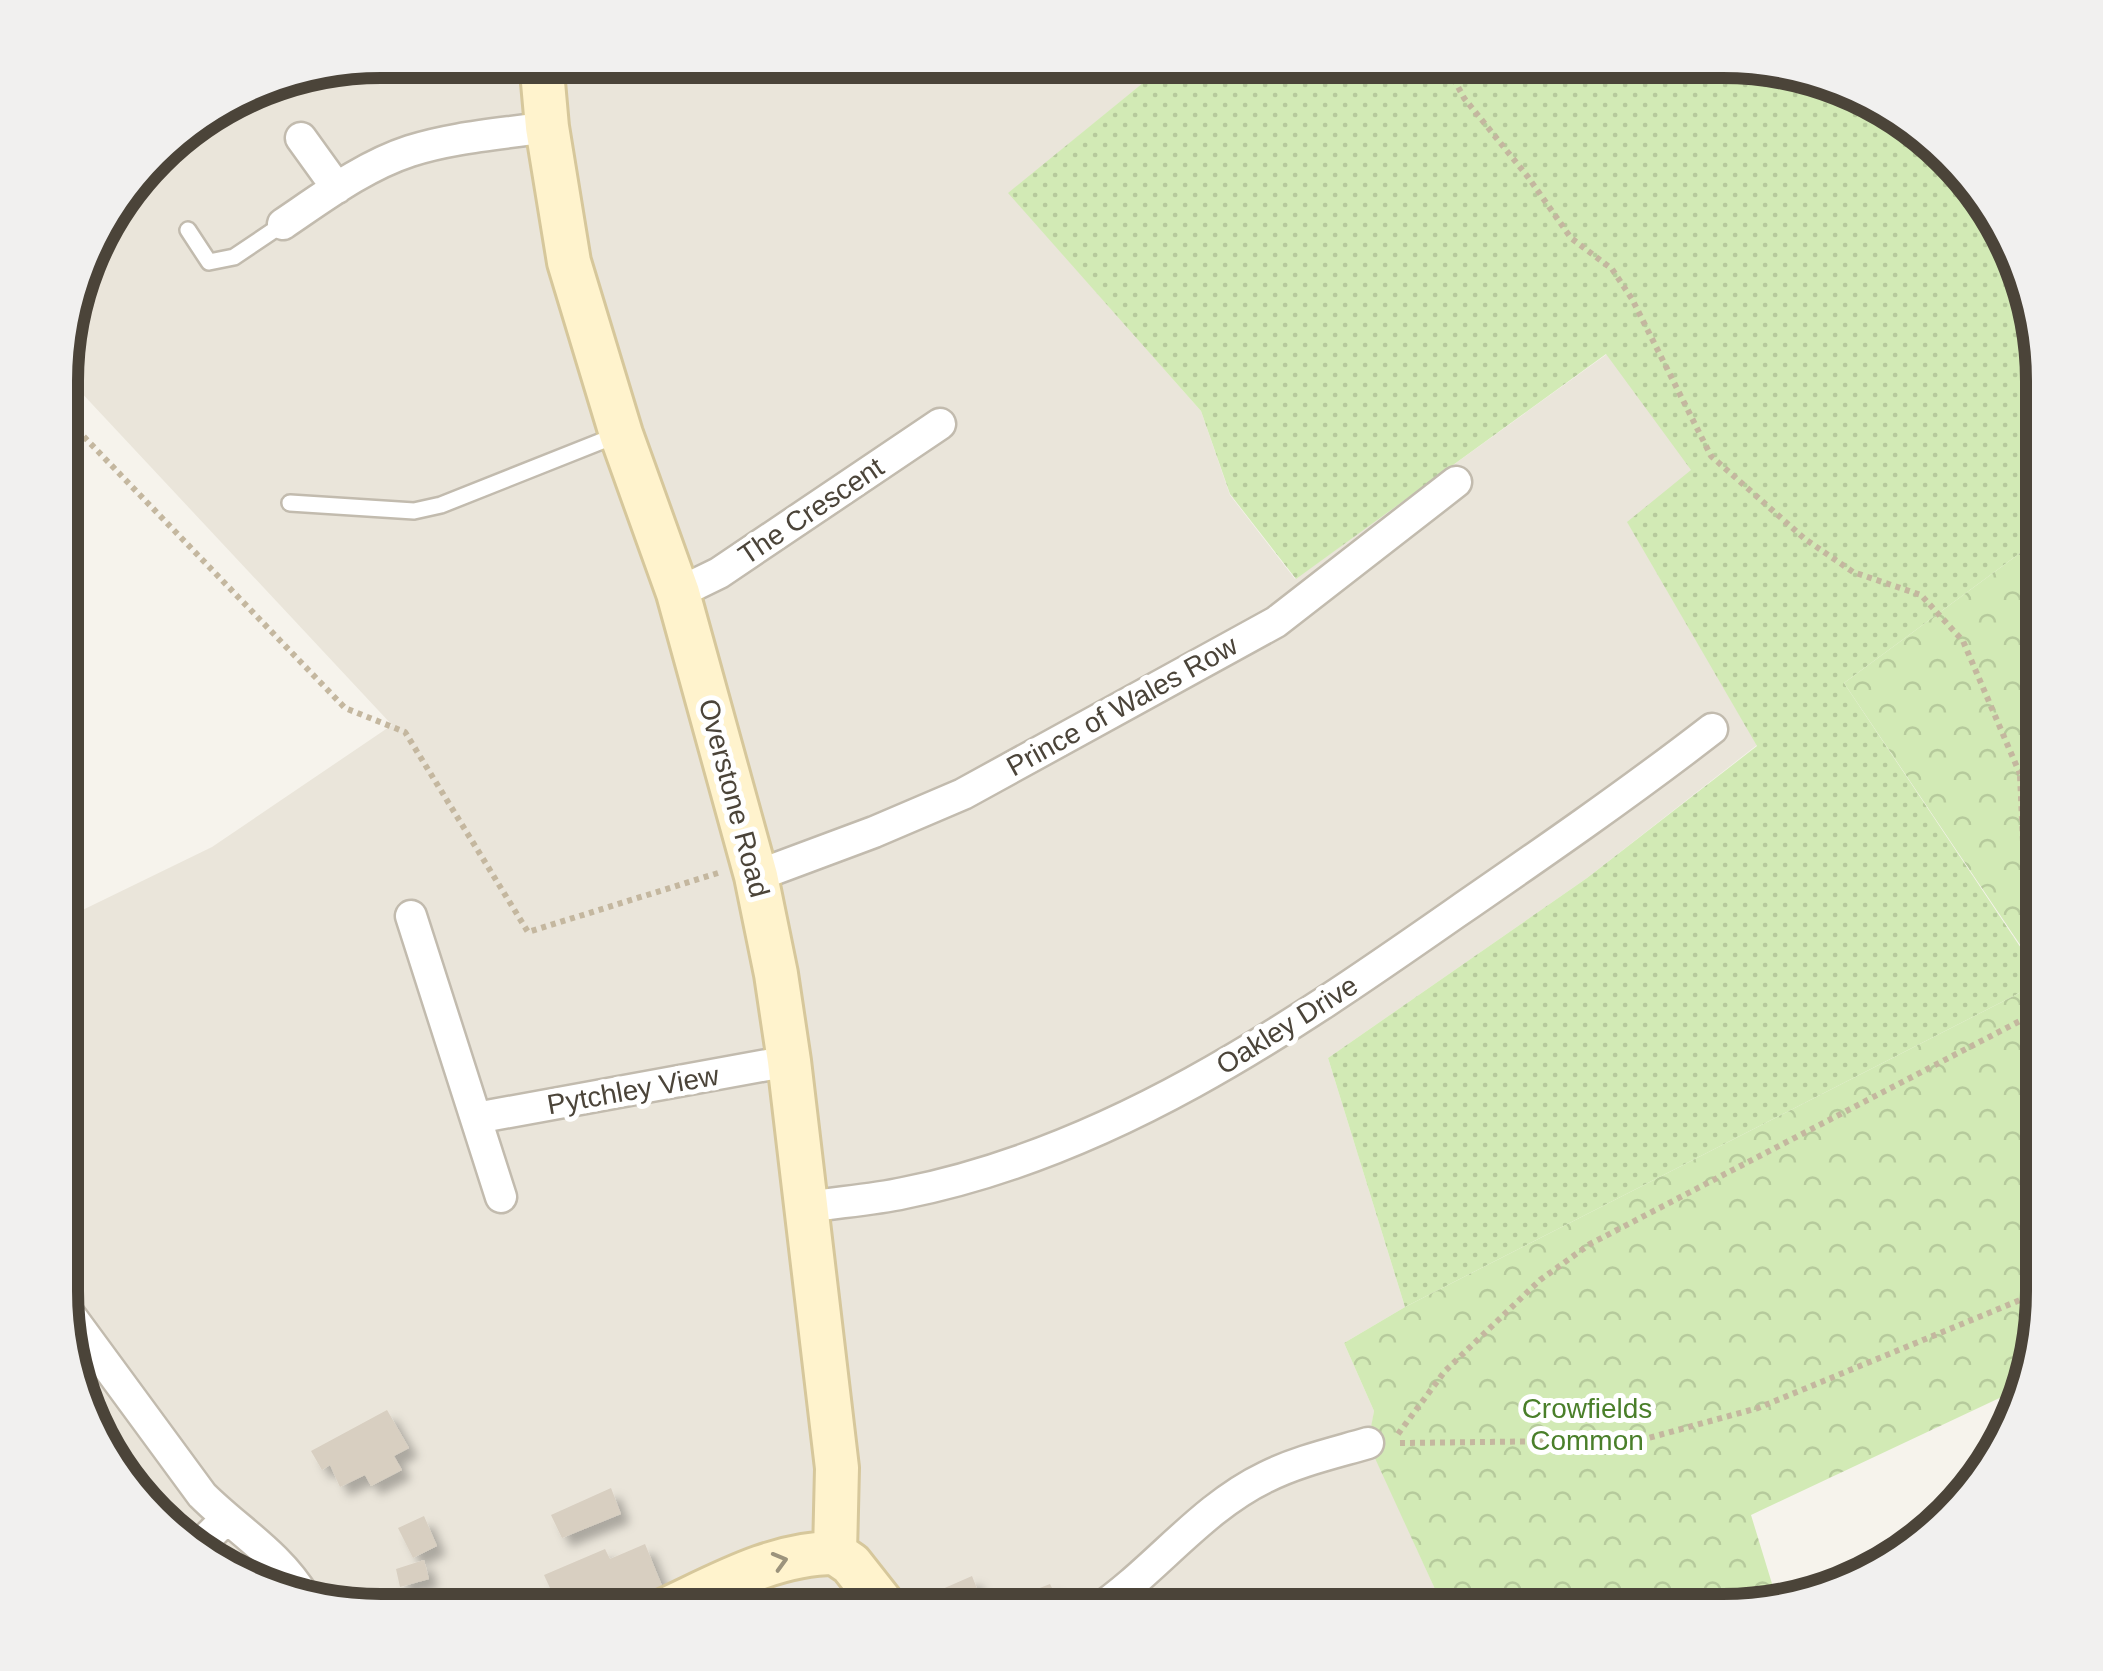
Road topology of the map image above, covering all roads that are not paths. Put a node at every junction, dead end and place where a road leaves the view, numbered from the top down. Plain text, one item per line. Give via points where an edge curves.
1 (543, 78) edge
2 (547, 127) junction
3 (302, 138) dead end
4 (337, 188) junction
5 (284, 224) joint
6 (188, 230) dead end
7 (940, 424) dead end
8 (621, 434) junction
9 (1456, 482) dead end
10 (290, 502) dead end
11 (678, 593) junction
12 (1712, 729) dead end
13 (754, 869) junction
14 (412, 916) dead end
15 (790, 1061) junction
16 (476, 1118) junction
17 (501, 1196) dead end
18 (807, 1207) junction
19 (81, 1331) edge
20 (1368, 1443) dead end
21 (226, 1519) junction
22 (207, 1538) edge
23 (834, 1554) junction
24 (295, 1580) edge
25 (702, 1593) edge
26 (875, 1593) edge
27 (1117, 1594) edge

1 - 2 street, Overstone Road
2 - 4 street via 412,150
2 - 8 street, Overstone Road via 569,262
3 - 4 street
4 - 5 street
5 - 6 lane via 234,257 209,262
7 - 11 street, The Crescent via 719,573
8 - 10 lane via 441,506 414,511
8 - 11 street, Overstone Road
9 - 13 street, Prince of Wales Row via 1276,622 963,794 874,832
11 - 13 street, Overstone Road
12 - 18 street, Oakley Drive via 1331,1000 1224,1067 1143,1109 982,1172 905,1193
13 - 15 street, Overstone Road
14 - 16 street
15 - 16 street, Pytchley View
15 - 18 street, Overstone Road
16 - 17 street
18 - 23 street, Overstone Road via 838,1468
19 - 21 street
20 - 27 street via 1263,1478
21 - 22 street
21 - 24 street
25 -> 23 street via 760,1567
23 - 26 street

